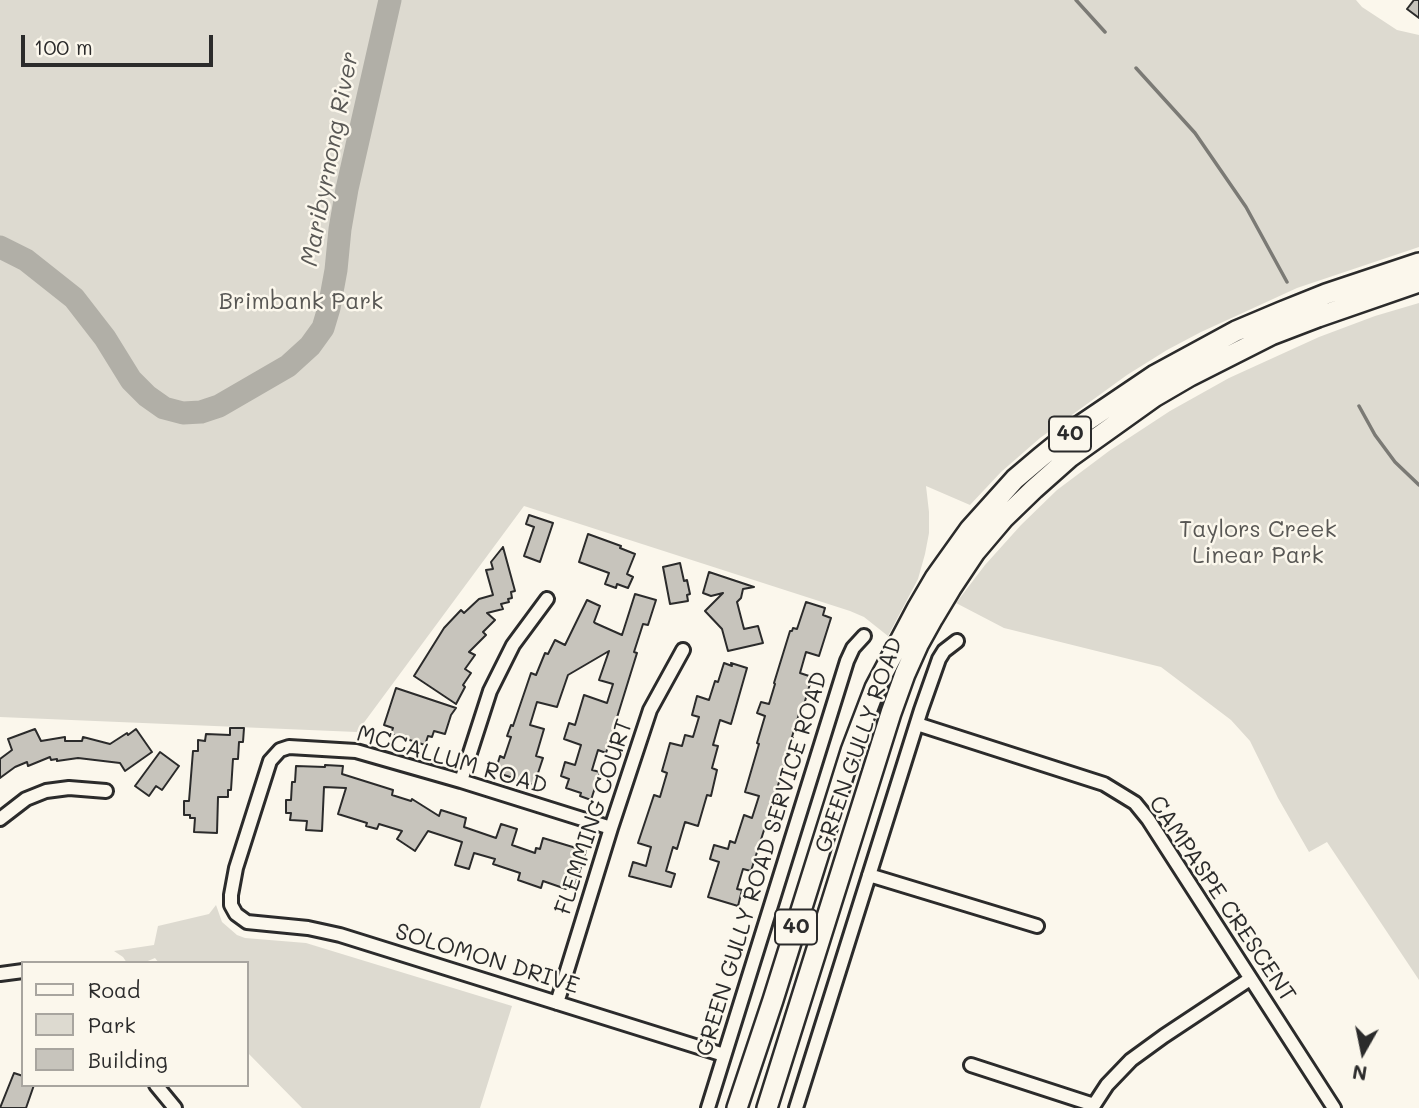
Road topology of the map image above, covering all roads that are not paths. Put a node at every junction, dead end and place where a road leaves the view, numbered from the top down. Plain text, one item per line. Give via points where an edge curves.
1 (1419, 263) edge
2 (1419, 282) edge
3 (547, 599) dead end
4 (864, 636) dead end
5 (957, 641) dead end
6 (683, 650) dead end
7 (916, 724) junction
8 (461, 781) junction
9 (106, 791) dead end
10 (0, 819) edge
11 (611, 828) junction
12 (869, 875) junction
13 (236, 914) joint
14 (1037, 926) dead end
15 (21, 971) edge
16 (0, 974) edge
17 (1250, 979) junction
18 (557, 1003) junction
19 (724, 1055) junction
20 (971, 1065) dead end
21 (158, 1087) edge
22 (1093, 1106) edge
23 (175, 1108) edge
24 (708, 1108) edge
25 (737, 1108) edge
26 (767, 1108) edge
27 (796, 1108) edge
28 (1334, 1108) edge

1 - 25 main road, GREEN GULLY ROAD / 40 via 1280,312 1155,374 1041,457 970,529 935,578 875,688
2 - 26 main road, GREEN GULLY ROAD / 40 via 1271,335 1154,397 1070,457 1003,519 975,552 933,618 905,674
3 - 8 street via 513,645 490,691
4 - 19 street, GREEN GULLY ROAD SERVICE ROAD via 847,661
5 - 7 street via 939,659
6 - 11 street, FLEMMING COURT via 650,710
7 - 12 street
7 - 17 street, CAMPASPE CRESCENT via 1104,784 1135,803
8 - 11 street, MCCALLUM ROAD
8 - 13 street, MCCALLUM ROAD via 356,751 280,750 270,761 236,868 230,900
9 - 10 street via 46,790
11 - 18 street, FLEMMING COURT
12 - 14 street
12 - 27 street
13 - 18 street, SOLOMON DRIVE via 247,922 340,935
15 - 16 street
17 - 22 street via 1147,1047 1118,1073
17 - 28 street, CAMPASPE CRESCENT
18 - 19 street, SOLOMON DRIVE
19 - 24 street, GREEN GULLY ROAD SERVICE ROAD
20 - 22 street
21 - 23 street

